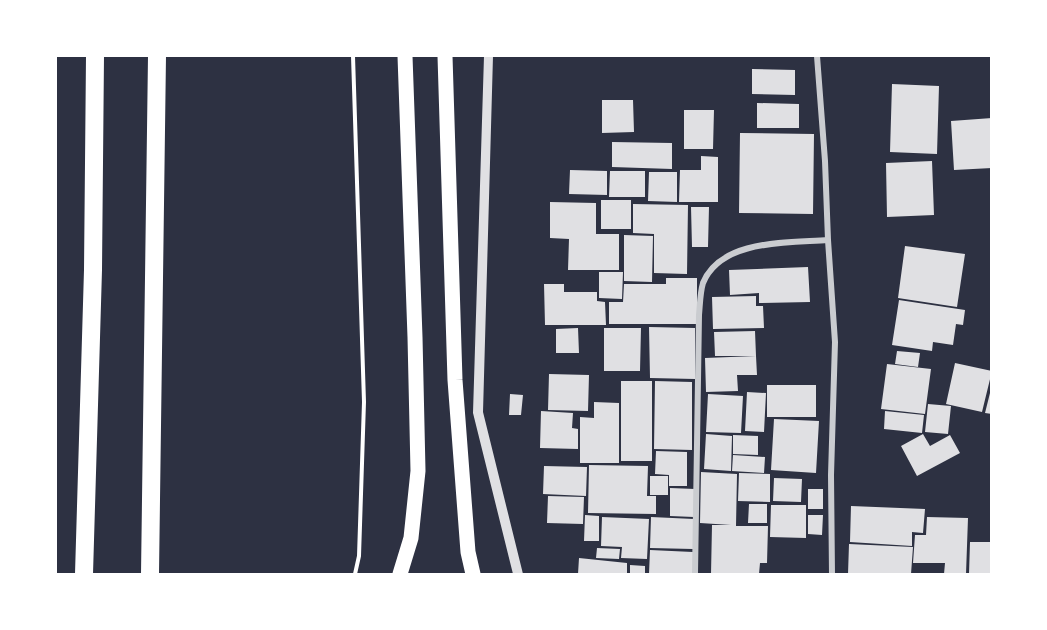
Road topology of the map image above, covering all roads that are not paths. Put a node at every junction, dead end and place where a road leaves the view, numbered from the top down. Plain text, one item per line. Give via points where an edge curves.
1 (95, 56) edge
2 (157, 56) edge
3 (405, 56) edge
4 (445, 56) edge
5 (817, 56) edge
6 (828, 240) junction
7 (84, 574) edge
8 (150, 574) edge
9 (399, 574) edge
10 (473, 574) edge
11 (695, 574) edge
12 (832, 574) edge

1 - 7 highway
2 - 8 highway
3 - 9 main road via 418,471 411,538
4 - 10 main road via 455,380
5 - 6 street
6 - 11 street via 764,245 728,255 710,271 702,285
6 - 12 street via 835,342

